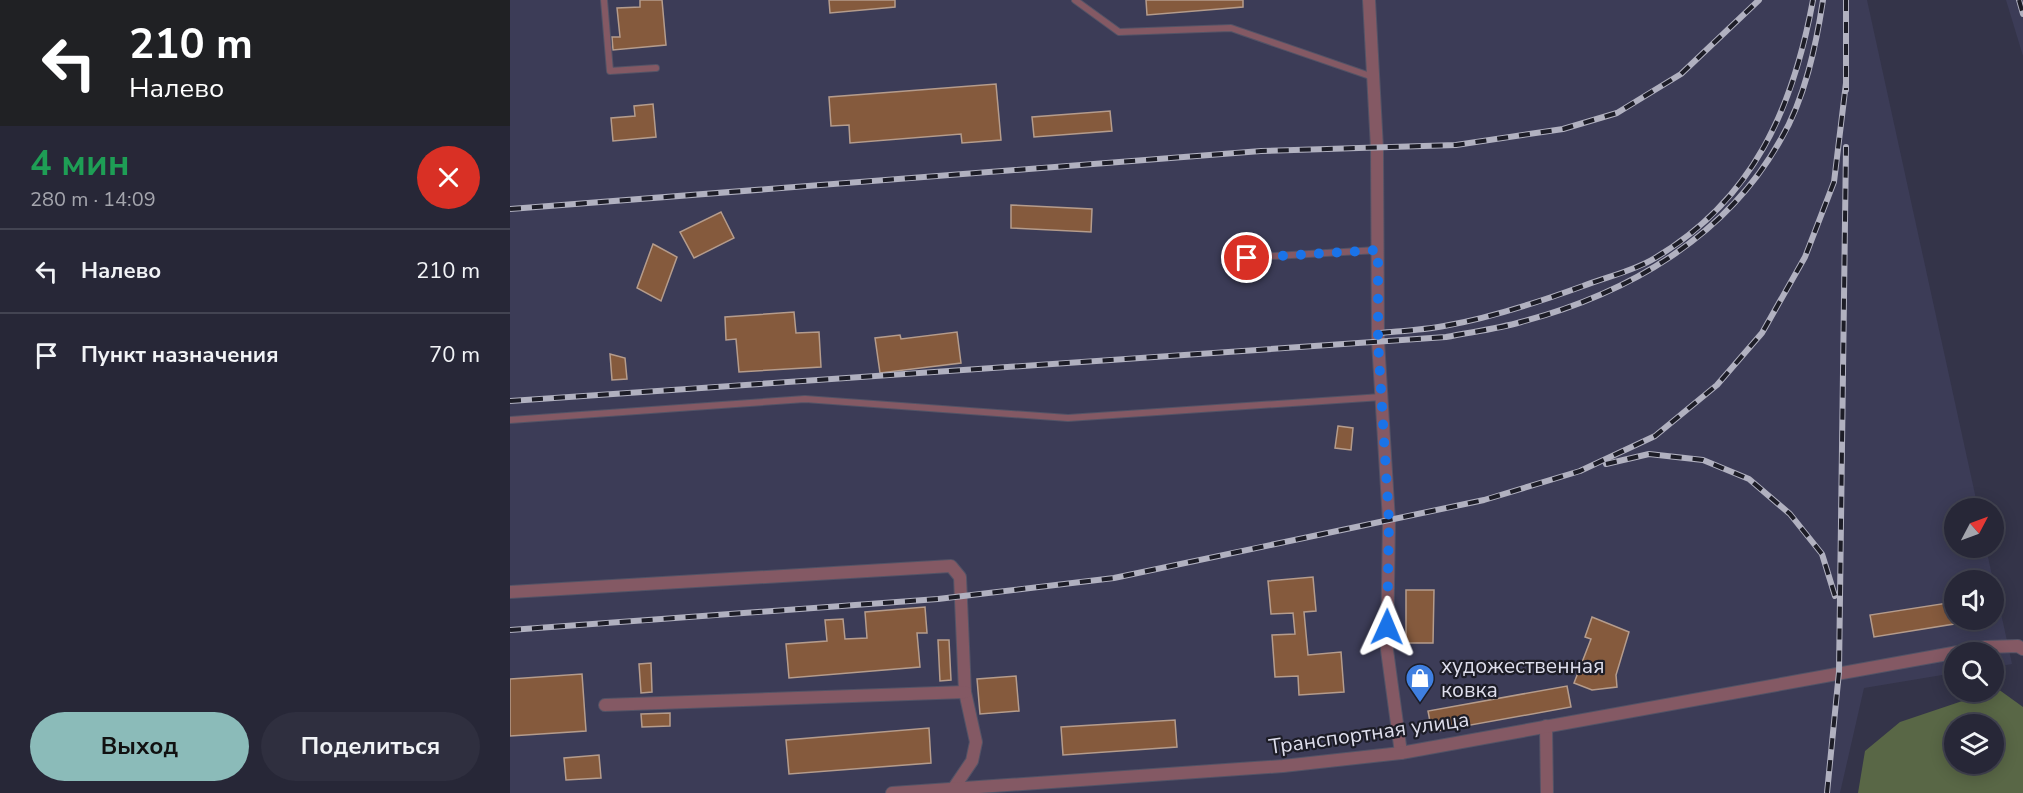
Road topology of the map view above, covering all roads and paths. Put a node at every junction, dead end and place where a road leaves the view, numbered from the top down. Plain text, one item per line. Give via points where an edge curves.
1 (604, 0) edge
2 (1075, 0) edge
3 (1369, 0) edge
4 (656, 68) dead end
5 (1373, 78) junction
6 (1378, 250) junction
7 (1225, 259) dead end
8 (1382, 397) junction
9 (510, 420) edge
10 (510, 592) edge
11 (2021, 646) edge
12 (965, 692) junction
13 (605, 705) dead end
14 (1546, 726) junction
15 (1401, 753) junction
16 (1037, 788) edge
17 (952, 789) junction
18 (892, 793) edge
19 (1547, 793) edge

1 - 4 lane via 610,71
2 - 5 lane via 1119,32 1231,28
3 - 5 street
5 - 6 street
6 - 7 lane
6 - 8 street
8 - 9 lane via 1068,418 805,399
8 - 15 street via 1389,521 1387,650
10 - 12 street via 951,566 960,577
11 - 14 street, Транспортная улица via 1986,647
12 - 13 street
12 - 17 street via 976,742 972,760
14 - 15 street, Транспортная улица
14 - 19 street
15 - 16 street, Транспортная улица
16 - 17 street, Транспортная улица
17 - 18 street, Транспортная улица

